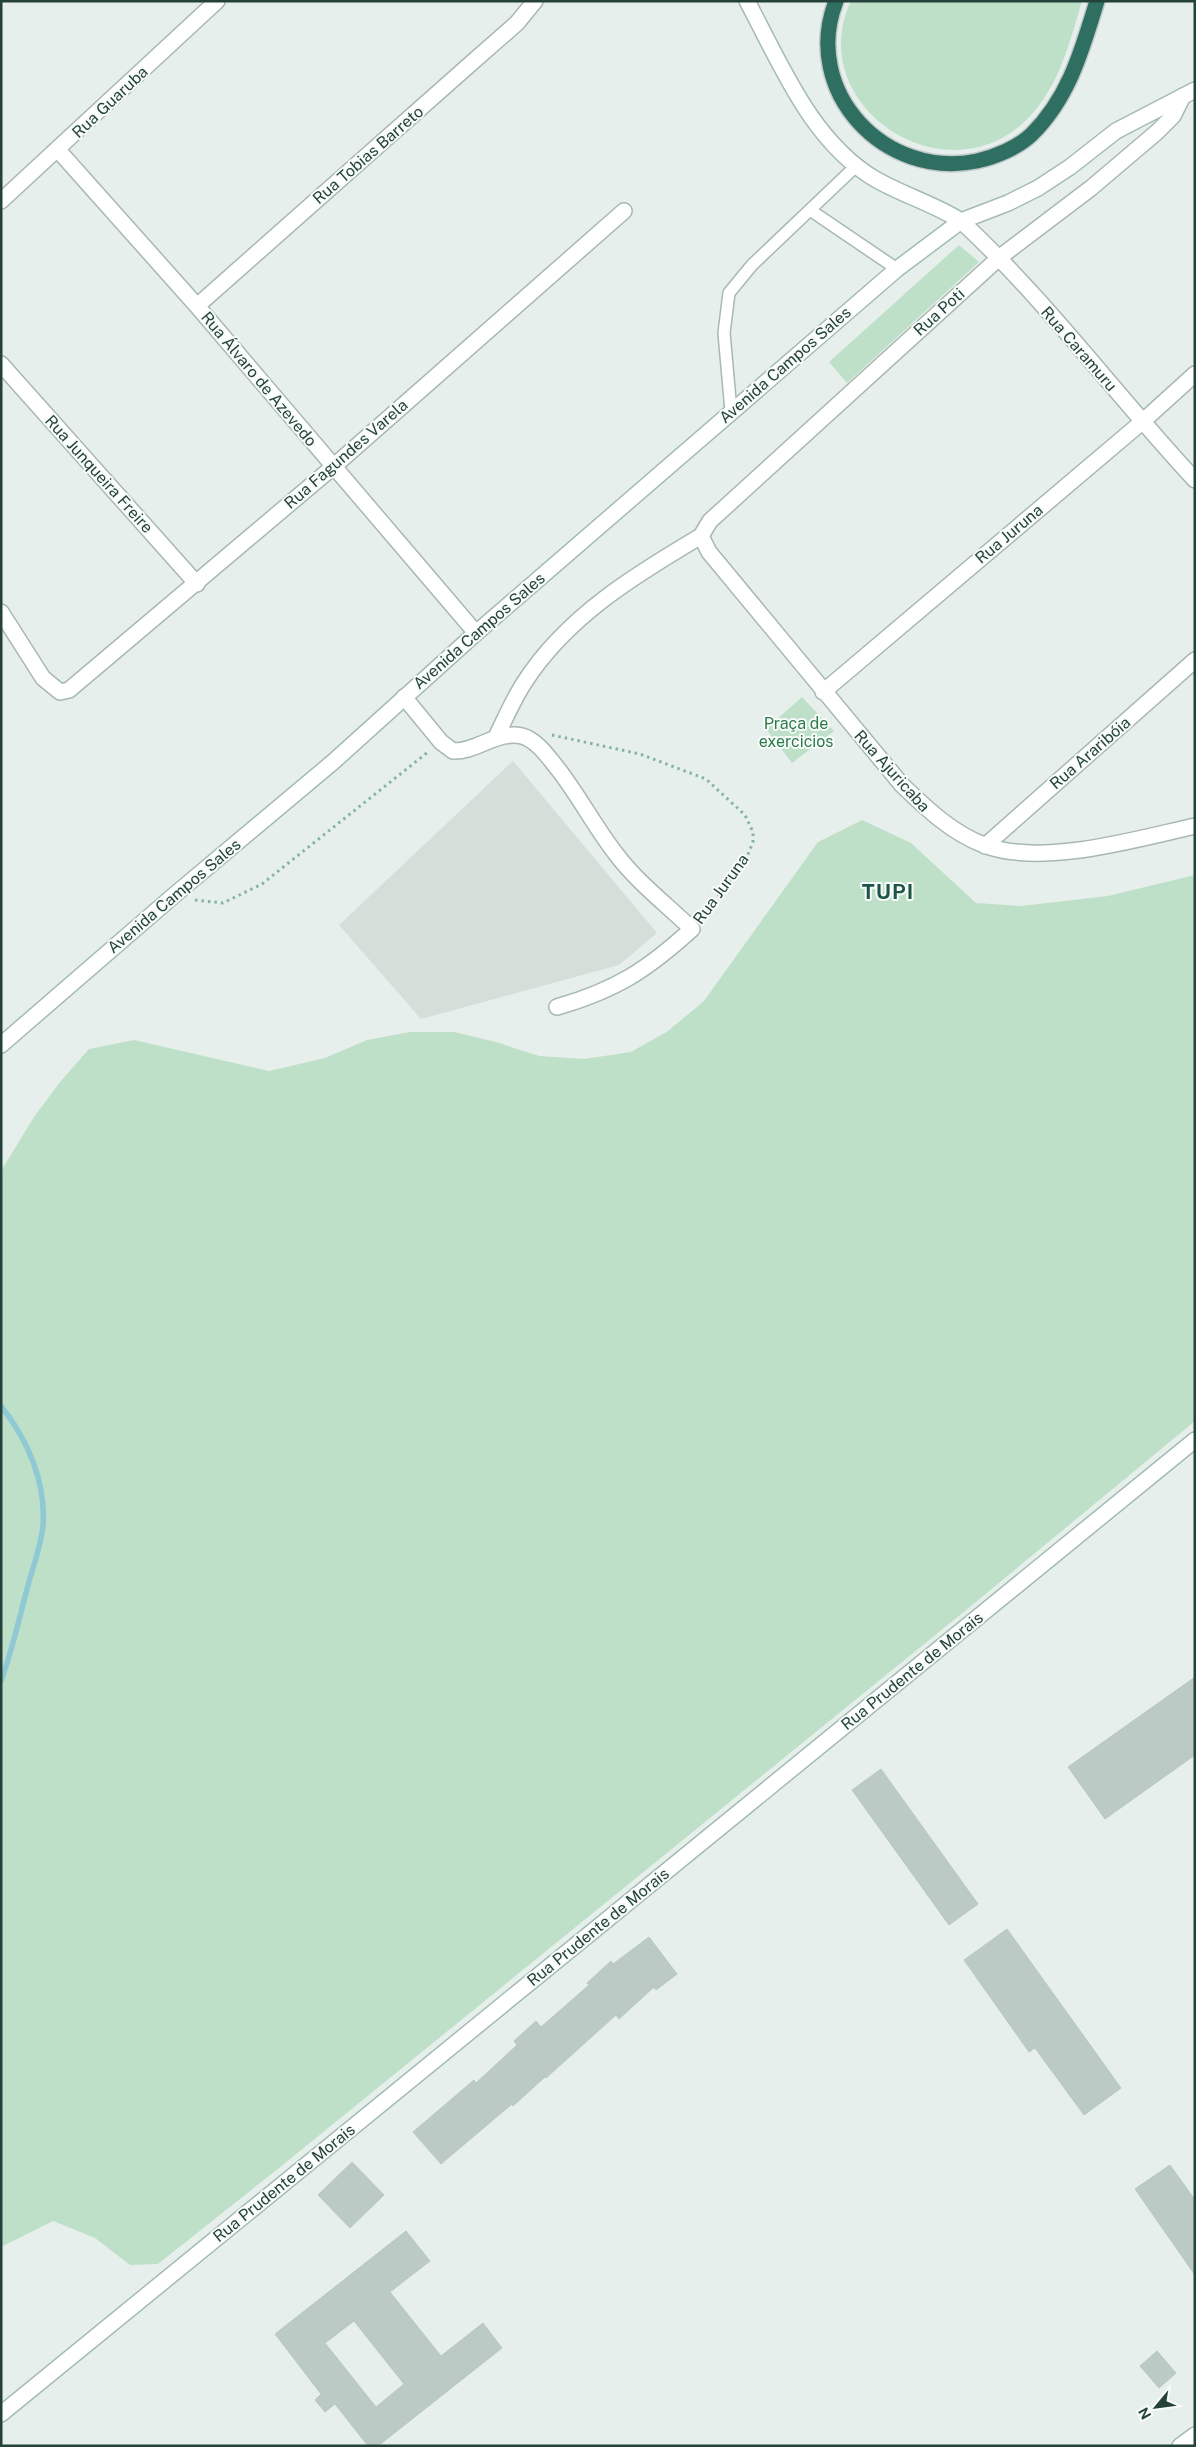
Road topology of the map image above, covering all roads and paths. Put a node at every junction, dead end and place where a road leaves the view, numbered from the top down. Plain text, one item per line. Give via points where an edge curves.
1 (217, 1) edge
2 (536, 1) edge
3 (747, 1) edge
4 (836, 1) edge
5 (1097, 1) edge
6 (1189, 93) edge
7 (58, 150) junction
8 (856, 166) junction
9 (1, 201) edge
10 (810, 210) junction
11 (624, 211) dead end
12 (961, 221) junction
13 (1000, 257) junction
14 (897, 269) junction
15 (197, 306) junction
16 (1, 364) edge
17 (1195, 374) edge
18 (731, 410) junction
19 (1142, 422) junction
20 (332, 467) junction
21 (1195, 480) edge
22 (701, 536) junction
23 (196, 584) junction
24 (1, 612) edge
25 (476, 633) junction
26 (1195, 660) edge
27 (823, 692) junction
28 (404, 697) junction
29 (524, 736) junction
30 (496, 737) junction
31 (441, 742) junction
32 (1195, 826) edge
33 (985, 846) junction
34 (172, 897) junction
35 (692, 928) junction
36 (557, 1007) dead end
37 (1, 1045) edge
38 (1195, 1440) edge
39 (1, 2414) edge
40 (1195, 2435) edge
41 (1180, 2446) edge

1 - 7 street, Rua Guaruba
2 - 15 street, Rua Tobias Barreto via 517,23
3 - 8 street, Rua Caramuru via 808,112 838,150
4 - 5 highway via 827,41 828,65 834,86 849,111 866,130 892,148 935,163 959,164 990,158 1009,149 1030,136 1055,108 1080,56
6 - 12 street, Avenida Campos Sales via 1116,131 1038,188
6 - 13 street, Rua Poti via 1157,132 1091,188
7 - 9 street, Rua Guaruba
7 - 15 street, Rua Álvaro de Azevedo
8 - 10 lane
8 - 12 street, Rua Caramuru
10 - 14 lane
10 - 18 lane via 752,265 729,293 724,333
11 - 20 street, Rua Fagundes Varela
12 - 13 street, Rua Caramuru
12 - 14 street, Avenida Campos Sales
13 - 19 street, Rua Caramuru
13 - 22 street, Rua Poti via 710,521
14 - 18 street, Avenida Campos Sales
15 - 20 street, Rua Álvaro de Azevedo
16 - 23 street, Rua Junqueira Freire
17 - 19 street, Rua Juruna
18 - 25 street, Avenida Campos Sales
19 - 21 street, Rua Caramuru
19 - 27 street, Rua Juruna
20 - 23 street, Rua Fagundes Varela
20 - 25 street, Rua Álvaro de Azevedo
22 - 27 street, Rua Ajuricaba via 709,552
22 - 30 street via 611,593 558,640 524,682
23 - 24 street, Rua Fagundes Varela via 78,684 65,691 56,690 43,678
25 - 28 street, Avenida Campos Sales
26 - 33 street, Rua Araribóia
27 - 33 street, Rua Ajuricaba via 902,785 934,816
28 - 31 street
28 - 34 street, Avenida Campos Sales via 333,762
29 - 30 street
29 - 35 street via 553,762 616,854
29 - 35 path, Rua Juruna via 547,734 640,754 706,779 745,815 753,832 753,842 744,862
30 - 31 street via 458,751
31 - 34 path via 262,884 223,903
32 - 33 street, Rua Ajuricaba via 1076,851 1028,852
34 - 37 street, Avenida Campos Sales
35 - 36 street, Rua Juruna via 664,955 630,978 610,989
38 - 39 street, Rua Prudente de Morais
40 - 41 street

